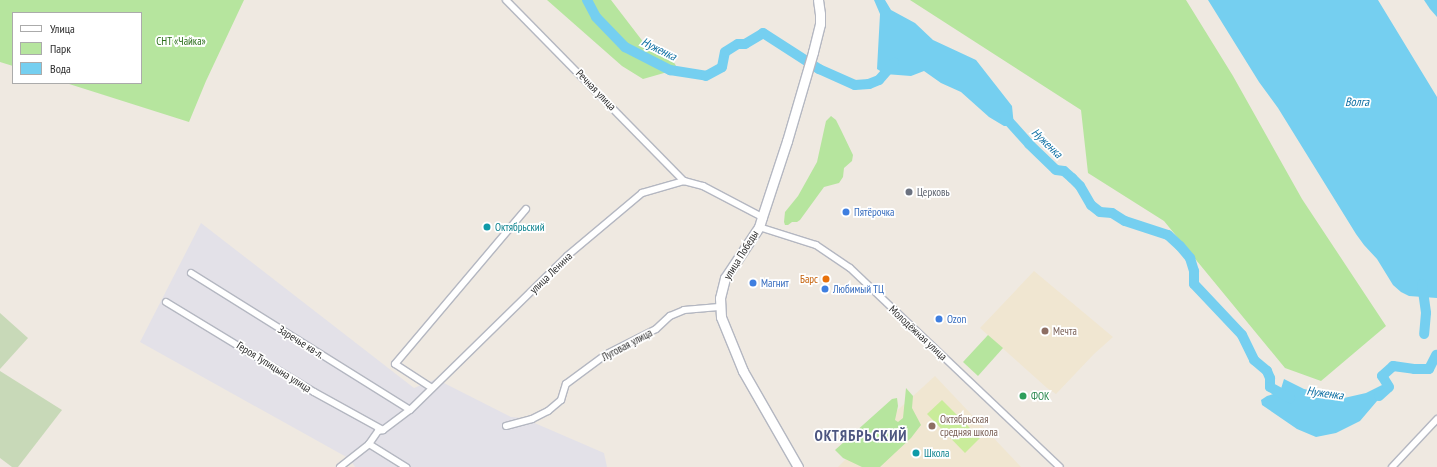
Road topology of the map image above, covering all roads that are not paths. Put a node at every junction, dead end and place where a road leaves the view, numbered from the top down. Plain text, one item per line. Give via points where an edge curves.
1 (506, 0) edge
2 (818, 0) edge
3 (684, 181) junction
4 (526, 209) dead end
5 (762, 217) junction
6 (759, 227) junction
7 (191, 273) dead end
8 (166, 302) dead end
9 (720, 307) junction
10 (432, 388) junction
11 (410, 410) junction
12 (1437, 418) edge
13 (506, 426) dead end
14 (383, 430) junction
15 (369, 444) junction
16 (341, 467) edge
17 (406, 467) edge
18 (798, 467) edge
19 (1060, 467) edge
20 (1392, 467) edge

1 - 3 street, Речная улица
2 - 5 street, улица Победы via 820,24 813,52
3 - 5 street via 703,186
3 - 10 street, улица Ленина via 642,193 567,256
4 - 10 street via 395,364
5 - 6 street, улица Победы
6 - 9 street, улица Победы via 725,278 721,289
6 - 19 street, Молодёжная улица via 816,245 850,268
7 - 11 street, Заречье кв-л.
8 - 14 street, Героя Тупицына улица via 314,392
9 - 13 street, Луговая улица via 684,310 670,316 656,329 605,355 566,384 561,400 548,411 532,419
9 - 18 street, улица Победы via 725,330 746,375
10 - 11 street, улица Ленина
11 - 14 street, улица Ленина
12 - 20 street
14 - 15 street, улица Ленина via 375,434
15 - 16 street, улица Ленина
15 - 17 street

